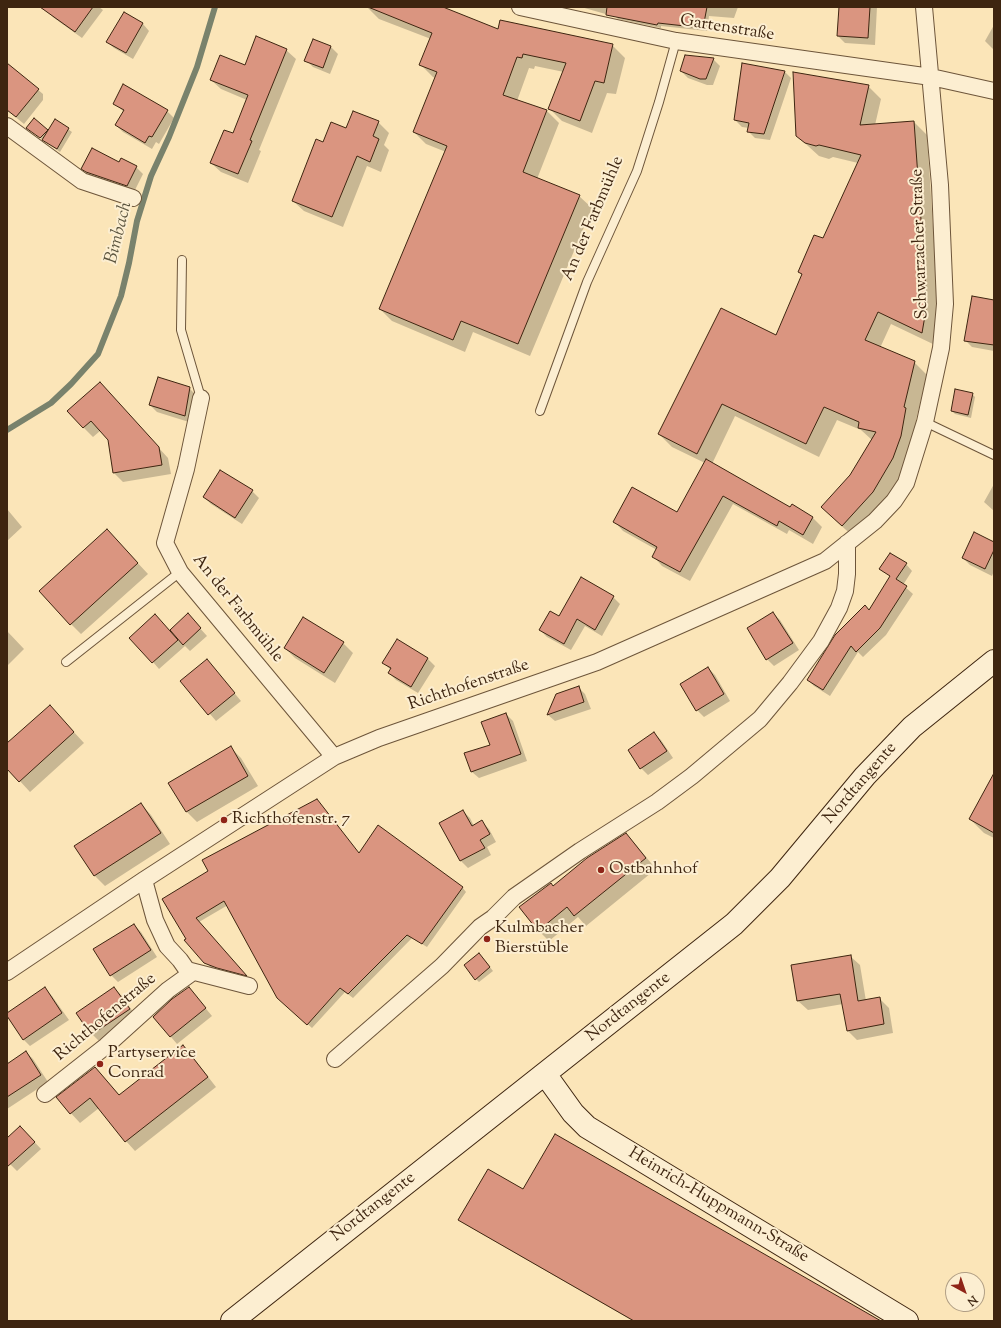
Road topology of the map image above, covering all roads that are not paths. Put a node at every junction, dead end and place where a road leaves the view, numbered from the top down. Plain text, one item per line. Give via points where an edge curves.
1 (520, 7) edge
2 (924, 7) edge
3 (676, 41) junction
4 (931, 78) junction
5 (994, 91) edge
6 (7, 126) edge
7 (133, 198) dead end
8 (182, 260) dead end
9 (201, 398) joint
10 (540, 411) dead end
11 (925, 422) junction
12 (994, 455) edge
13 (847, 543) junction
14 (824, 561) joint
15 (180, 572) junction
16 (66, 662) dead end
17 (988, 666) edge
18 (334, 756) junction
19 (144, 880) junction
20 (7, 972) edge
21 (193, 972) junction
22 (249, 986) dead end
23 (335, 1059) dead end
24 (545, 1074) junction
25 (45, 1094) dead end
26 (232, 1321) edge
27 (907, 1321) edge

1 - 3 street, Gartenstraße
2 - 4 street, Schwarzacher Straße
3 - 4 street, Gartenstraße
3 - 10 lane, An der Farbmühle via 637,171 586,282
4 - 5 street, Gartenstraße
4 - 11 street, Schwarzacher Straße via 940,185 945,304 941,348
6 - 7 street via 82,181
8 - 9 lane via 181,330
9 - 15 street, An der Farbmühle via 186,469 165,543
11 - 12 lane
11 - 13 street, Schwarzacher Straße via 906,482 898,495 875,521
13 - 14 street, Schwarzacher Straße
13 - 23 street via 847,574 840,608 821,641 760,719 657,802 514,897 442,966
14 - 18 street, Richthofenstraße via 597,662
15 - 16 lane
15 - 18 street, An der Farbmühle
17 - 24 main road, Nordtangente via 912,727 871,770 780,878 734,924
18 - 19 street, Richthofenstraße
19 - 20 street, Richthofenstraße
19 - 21 street via 155,920 167,946 187,970
21 - 22 street
21 - 25 street, Richthofenstraße via 168,990 106,1046
24 - 26 main road, Nordtangente
24 - 27 main road, Heinrich-Huppmann-Straße via 587,1127

